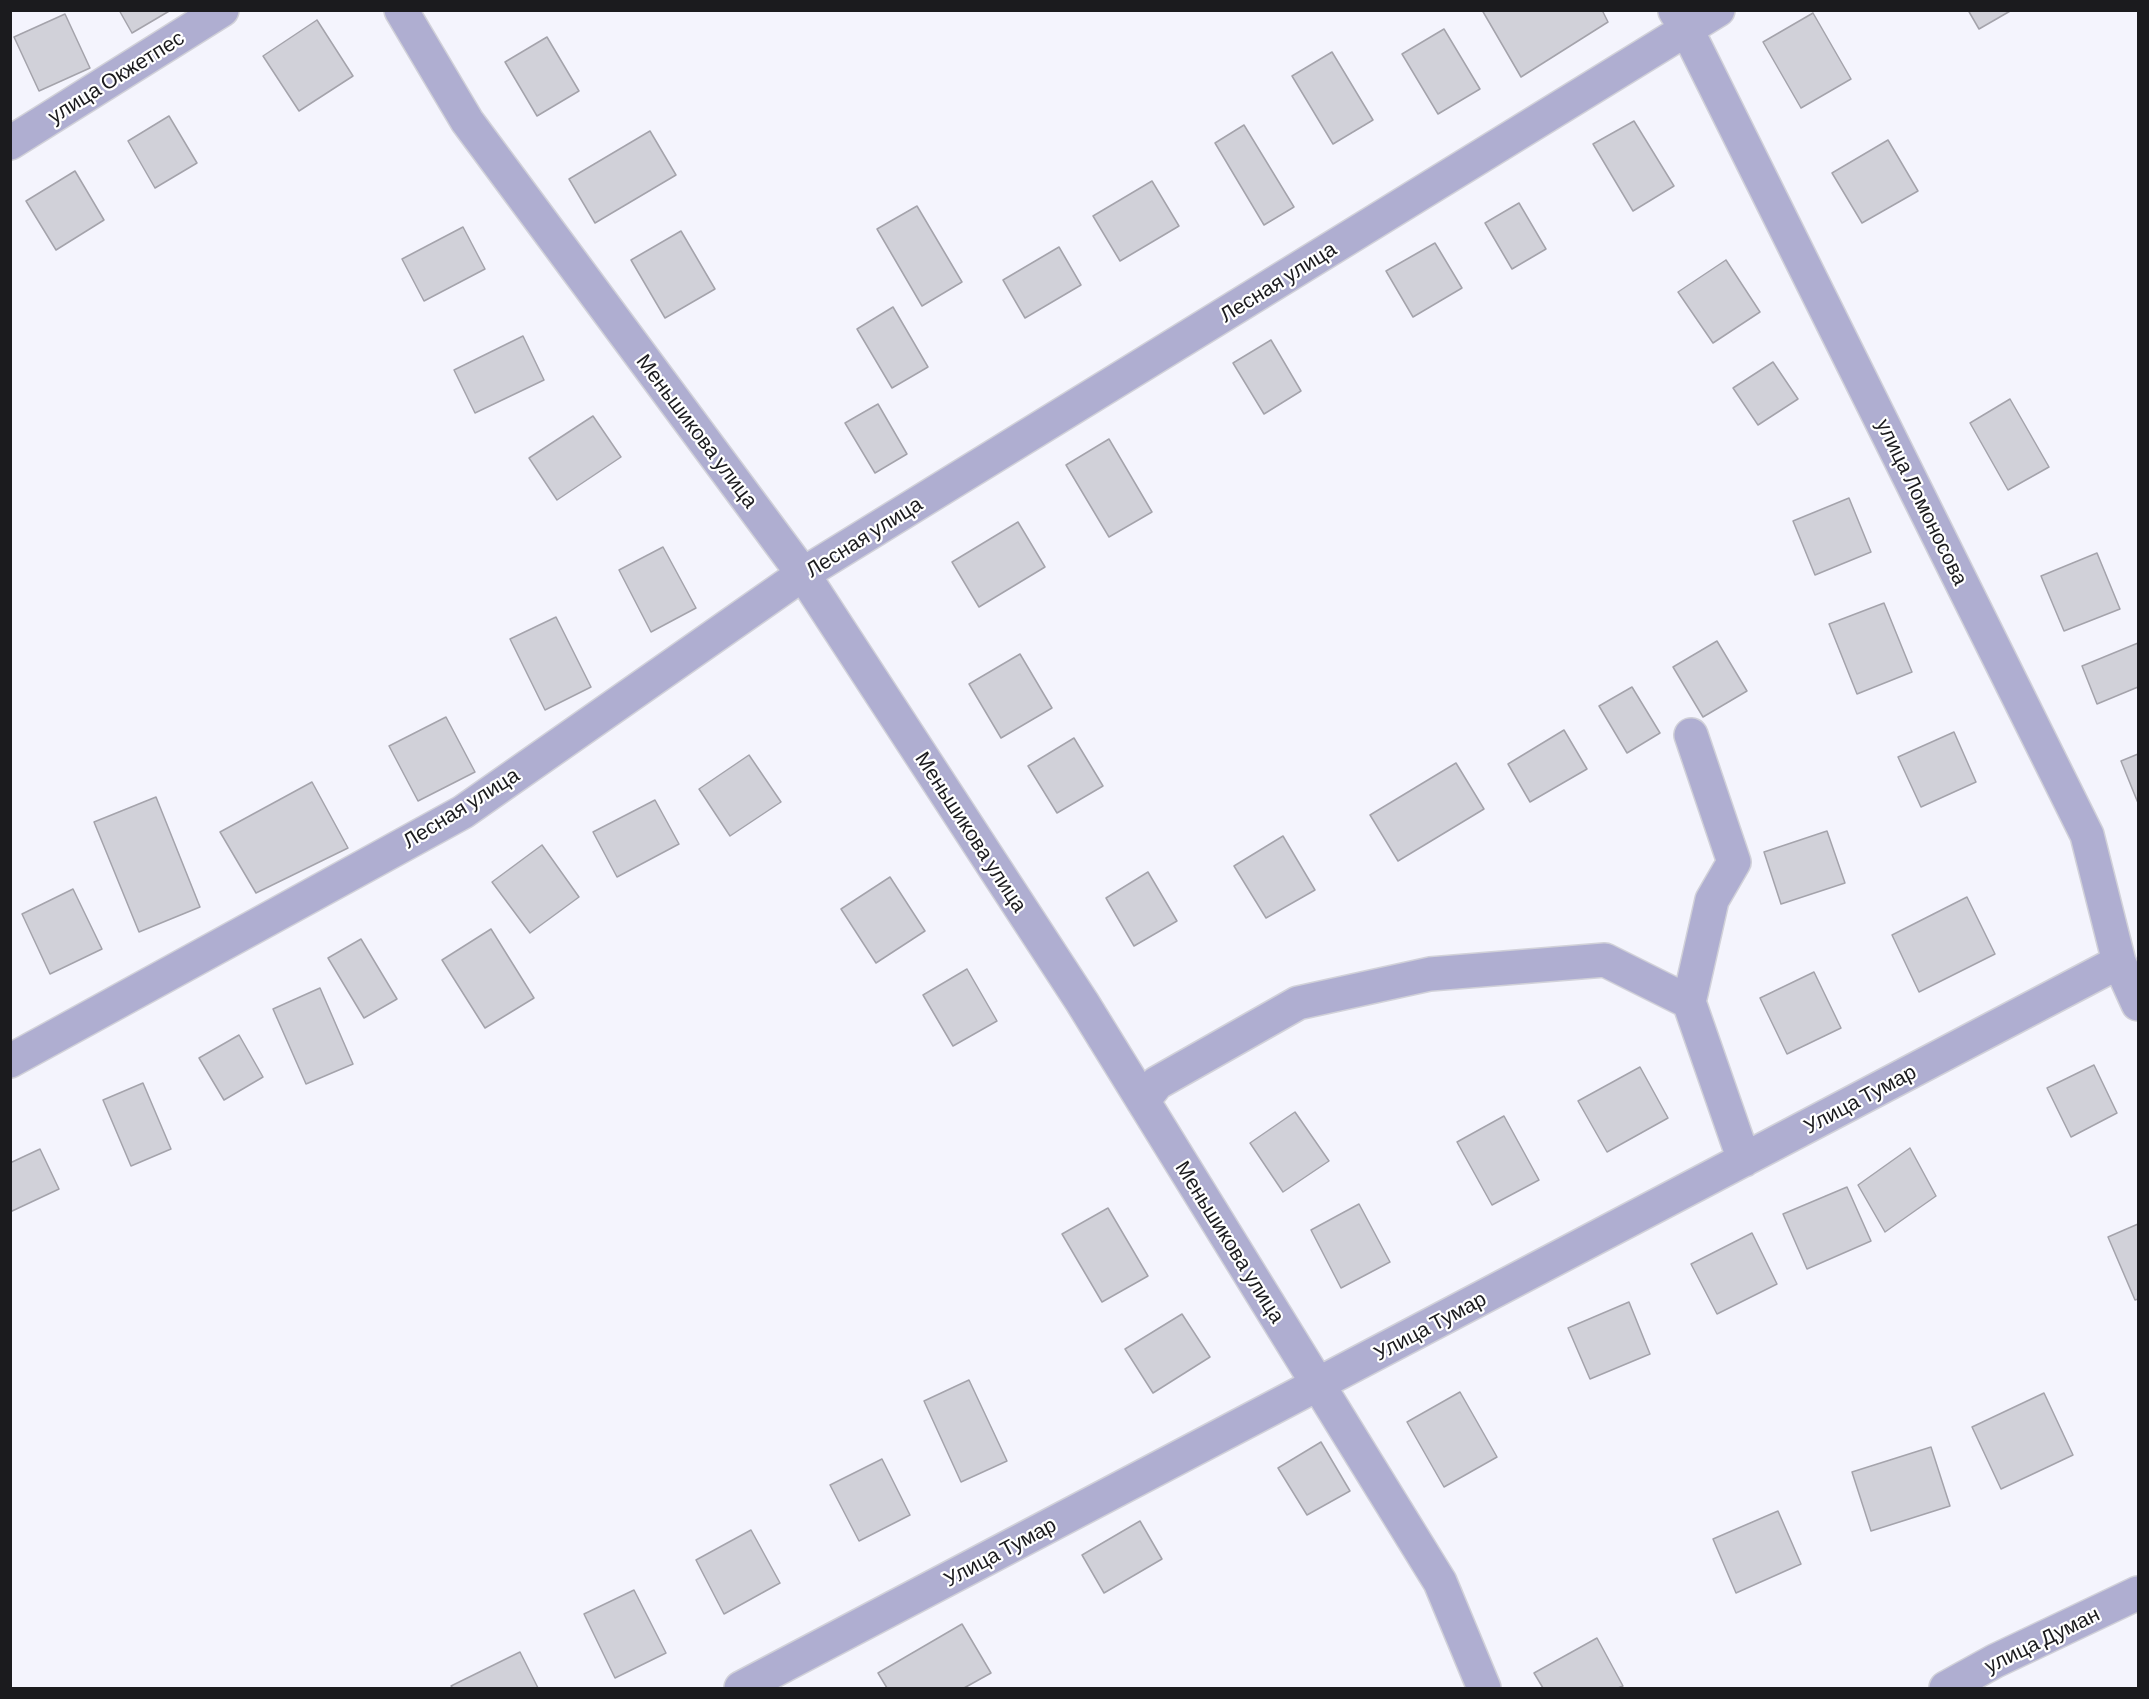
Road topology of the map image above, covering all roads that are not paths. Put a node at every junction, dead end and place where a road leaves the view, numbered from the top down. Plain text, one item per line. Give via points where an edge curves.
1 (222, 10) edge
2 (401, 10) edge
3 (1718, 10) edge
4 (1681, 20) edge
5 (10, 142) edge
6 (803, 574) junction
7 (1691, 735) dead end
8 (2119, 962) junction
9 (1689, 1002) junction
10 (2139, 1005) edge
11 (10, 1061) edge
12 (1143, 1101) junction
13 (1744, 1160) junction
14 (1318, 1385) junction
15 (2139, 1593) edge
16 (741, 1689) edge
17 (1484, 1689) edge
18 (1946, 1689) edge

1 - 5 street, улица Окжетпес
2 - 6 street, Меньшикова улица via 467,122
3 - 4 street, Лесная улица
4 - 6 street, Лесная улица
4 - 8 street, улица Ломоносова via 2087,835
6 - 11 street, Лесная улица via 463,812
6 - 12 street, Меньшикова улица
7 - 9 street via 1734,862 1712,900
8 - 10 street, улица Ломоносова
8 - 13 street, Улица Тумар
9 - 12 street via 1605,960 1430,974 1298,1003 1157,1083
9 - 13 street
12 - 14 street, Меньшикова улица
13 - 14 street, Улица Тумар
14 - 16 street, Улица Тумар
14 - 17 street, Меньшикова улица via 1440,1582
15 - 18 street, улица Думан via 1995,1661

